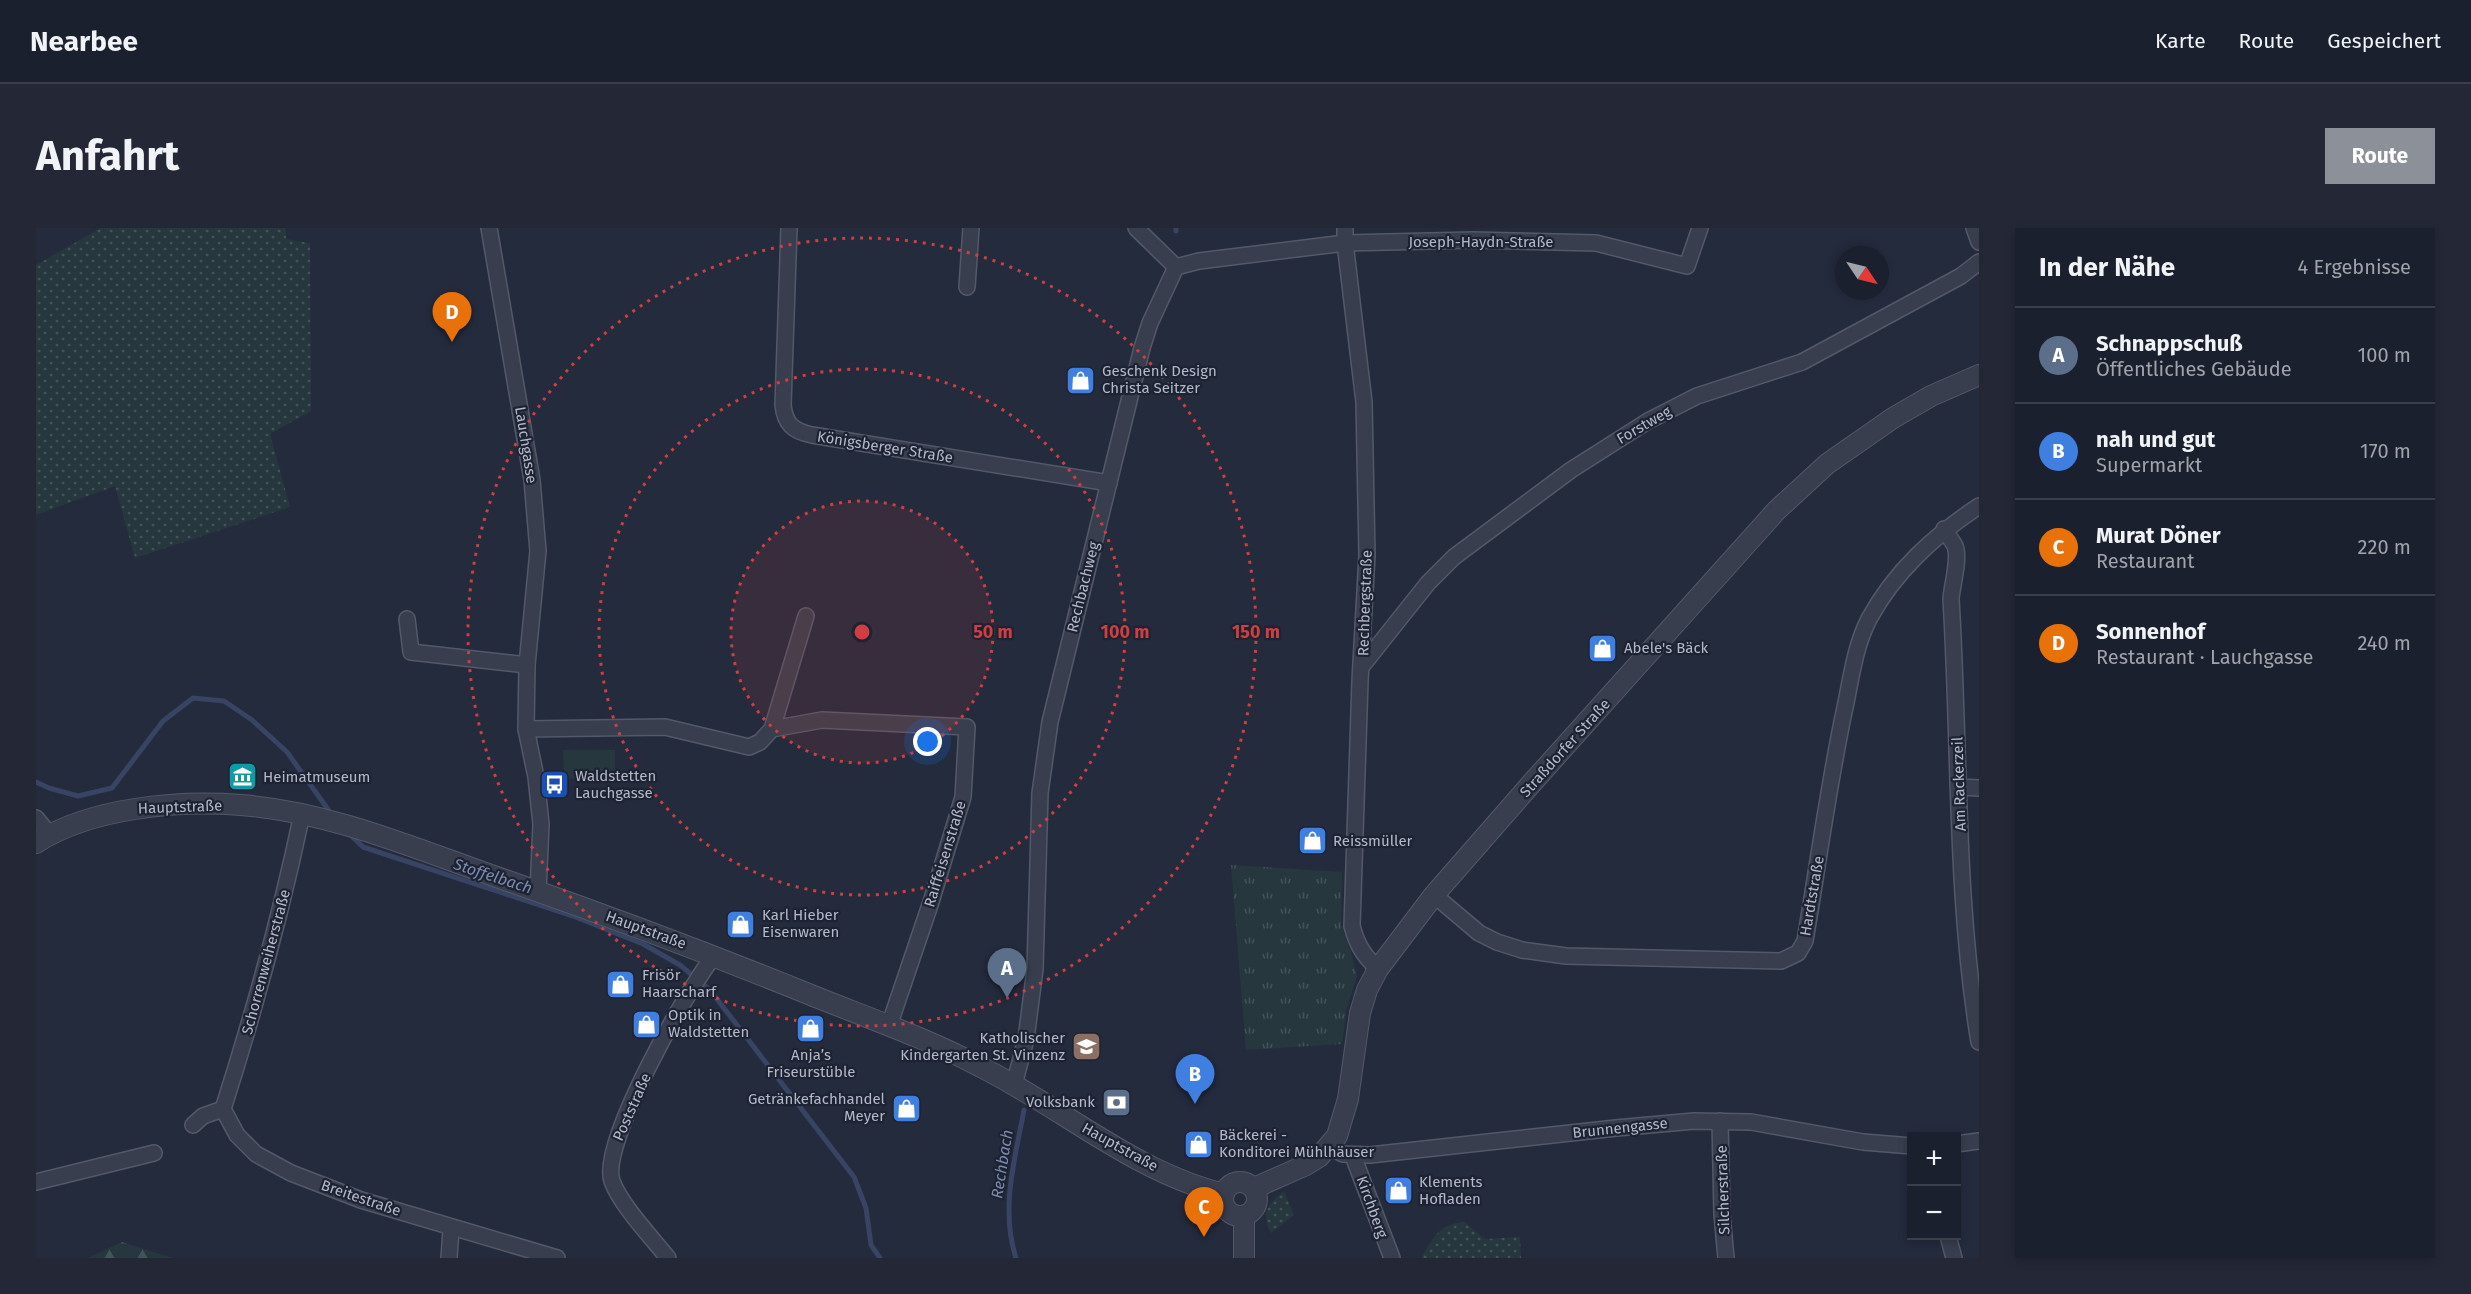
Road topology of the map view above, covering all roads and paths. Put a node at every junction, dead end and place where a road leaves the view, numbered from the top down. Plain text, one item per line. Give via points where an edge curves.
1 (489, 228) edge
2 (789, 228) edge
3 (971, 228) edge
4 (1136, 228) edge
5 (1700, 228) edge
6 (1974, 228) edge
7 (1345, 236) edge
8 (1979, 242) edge
9 (1979, 262) edge
10 (1176, 267) junction
11 (967, 287) dead end
12 (1979, 375) edge
13 (1109, 483) junction
14 (1979, 506) edge
15 (1944, 529) junction
16 (806, 616) dead end
17 (407, 619) dead end
18 (527, 665) junction
19 (1362, 666) junction
20 (526, 729) junction
21 (772, 729) junction
22 (1959, 787) junction
23 (1979, 788) edge
24 (311, 816) junction
25 (36, 818) edge
26 (43, 839) edge
27 (538, 891) junction
28 (1434, 895) junction
29 (714, 956) junction
30 (1378, 969) junction
31 (890, 1026) junction
32 (1979, 1042) edge
33 (1014, 1085) junction
34 (223, 1109) junction
35 (1720, 1121) junction
36 (193, 1125) dead end
37 (1979, 1141) edge
38 (1961, 1143) edge
39 (1907, 1146) edge
40 (1329, 1147) junction
41 (154, 1153) dead end
42 (1353, 1156) junction
43 (36, 1182) edge
44 (1254, 1188) junction
45 (1224, 1194) junction
46 (1244, 1216) junction
47 (451, 1228) junction
48 (1949, 1240) edge
49 (448, 1258) edge
50 (557, 1258) edge
51 (668, 1258) edge
52 (1244, 1258) edge
53 (1392, 1258) edge
54 (1726, 1258) edge
55 (1954, 1258) edge

1 - 18 street, Lauchgasse via 532,480 538,551
2 - 13 street, Königsberger Straße via 783,405 784,418 790,426 799,433
3 - 11 street
4 - 10 street
5 - 7 street, Joseph-Haydn-Straße via 1687,266 1596,243
6 - 8 street
7 - 10 street
7 - 19 street, Rechbergstraße via 1364,402 1367,555
9 - 19 street, Forstweg via 1961,276 1802,362 1697,396 1667,411 1571,470 1454,557 1428,583
10 - 13 street, Rechbachweg via 1147,332
12 - 28 street, Straßdorfer Straße via 1931,396 1869,433 1827,464 1777,510
13 - 33 street, Rechbachweg via 1050,722 1040,793 1035,969 1026,1039
14 - 15 street, Hardtstraße
15 - 22 street, Am Rackerzeil via 1956,547 1951,599
15 - 28 street, Hardtstraße via 1891,587 1869,620 1857,650 1804,941 1798,953 1781,961 1566,956 1522,950 1479,933
16 - 21 street
17 - 18 street via 411,652
18 - 20 street, Lauchgasse
19 - 30 street, Rechbergstraße via 1352,926 1356,944
20 - 21 street, Raiffeisenstraße via 665,727 749,747
20 - 27 street, Lauchgasse via 541,824
21 - 31 street, Raiffeisenstraße via 822,720 967,727 963,797
22 - 23 street
22 - 32 street, Am Rackerzeil via 1972,998
24 - 26 street, Hauptstraße via 240,805 164,805 123,810
24 - 27 street, Hauptstraße
24 - 34 street, Schorrenweiherstraße
25 - 26 street
27 - 29 street, Hauptstraße
28 - 30 street, Straßdorfer Straße
29 - 31 street, Hauptstraße
29 - 51 street, Poststraße via 685,997 639,1088 612,1153 611,1180
30 - 40 street, Straßdorfer Straße via 1360,1013 1345,1112
31 - 33 street, Hauptstraße
33 - 45 street, Hauptstraße via 1148,1164 1191,1185
34 - 36 street via 203,1116
34 - 47 street, Breitestraße via 237,1135 272,1163 361,1200
35 - 39 street, Brunnengasse via 1751,1122
35 - 42 street, Brunnengasse
35 - 54 street, Silcherstraße
37 - 38 street
40 - 42 street, Brunnengasse
40 - 44 street, Straßdorfer Straße via 1306,1166
41 - 43 street
42 - 53 street, Kirchberg
44 - 45 street via 1238,1182
44 - 46 street via 1257,1203
45 - 46 street via 1229,1212
46 - 52 street
47 - 49 street
47 - 50 street, Breitestraße
48 - 55 street

